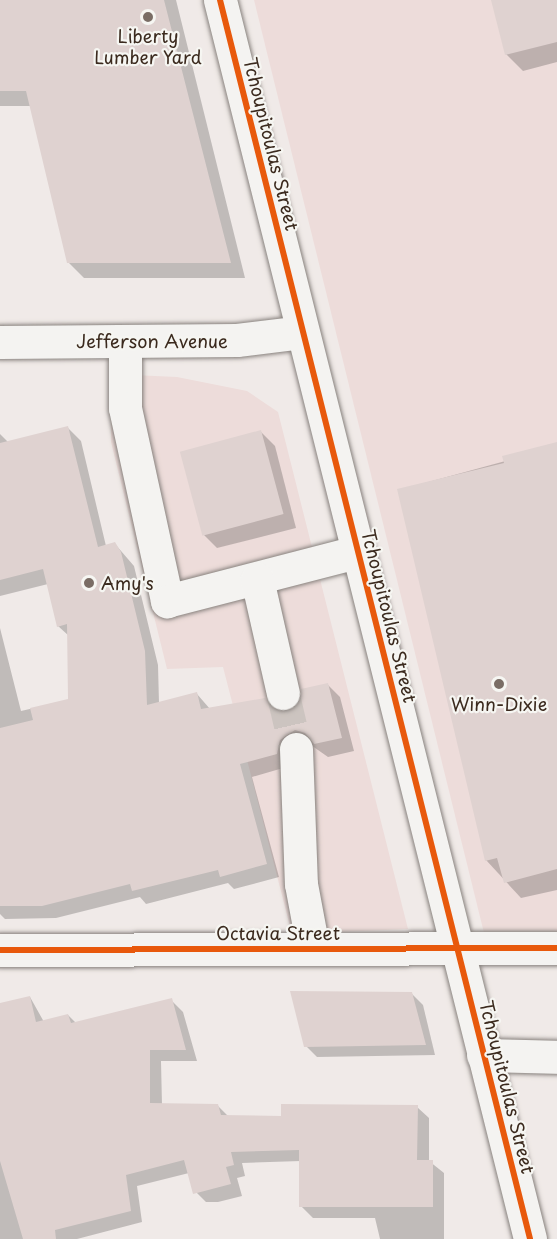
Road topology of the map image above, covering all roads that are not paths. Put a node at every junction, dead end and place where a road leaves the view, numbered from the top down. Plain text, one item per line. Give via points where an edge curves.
1 (220, 0) edge
2 (302, 332) junction
3 (125, 341) junction
4 (0, 342) edge
5 (357, 552) junction
6 (257, 579) junction
7 (283, 693) tunnel mouth
8 (296, 748) tunnel mouth
9 (456, 947) junction
10 (313, 948) junction
11 (557, 948) edge
12 (0, 950) edge
13 (483, 1055) junction
14 (557, 1057) edge
15 (530, 1239) edge

1 - 2 street, Tchoupitoulas Street
2 - 3 street, Jefferson Avenue via 237,340
2 - 5 street, Tchoupitoulas Street
3 - 4 street, Jefferson Avenue
3 - 6 street via 125,408 167,601
5 - 6 street
5 - 9 street, Tchoupitoulas Street
6 - 7 street
8 - 10 street via 302,884
9 - 10 street, Octavia Street
9 - 11 street, Octavia Street
9 - 13 street, Tchoupitoulas Street
10 - 12 street, Octavia Street
13 - 14 street
13 - 15 street, Tchoupitoulas Street

